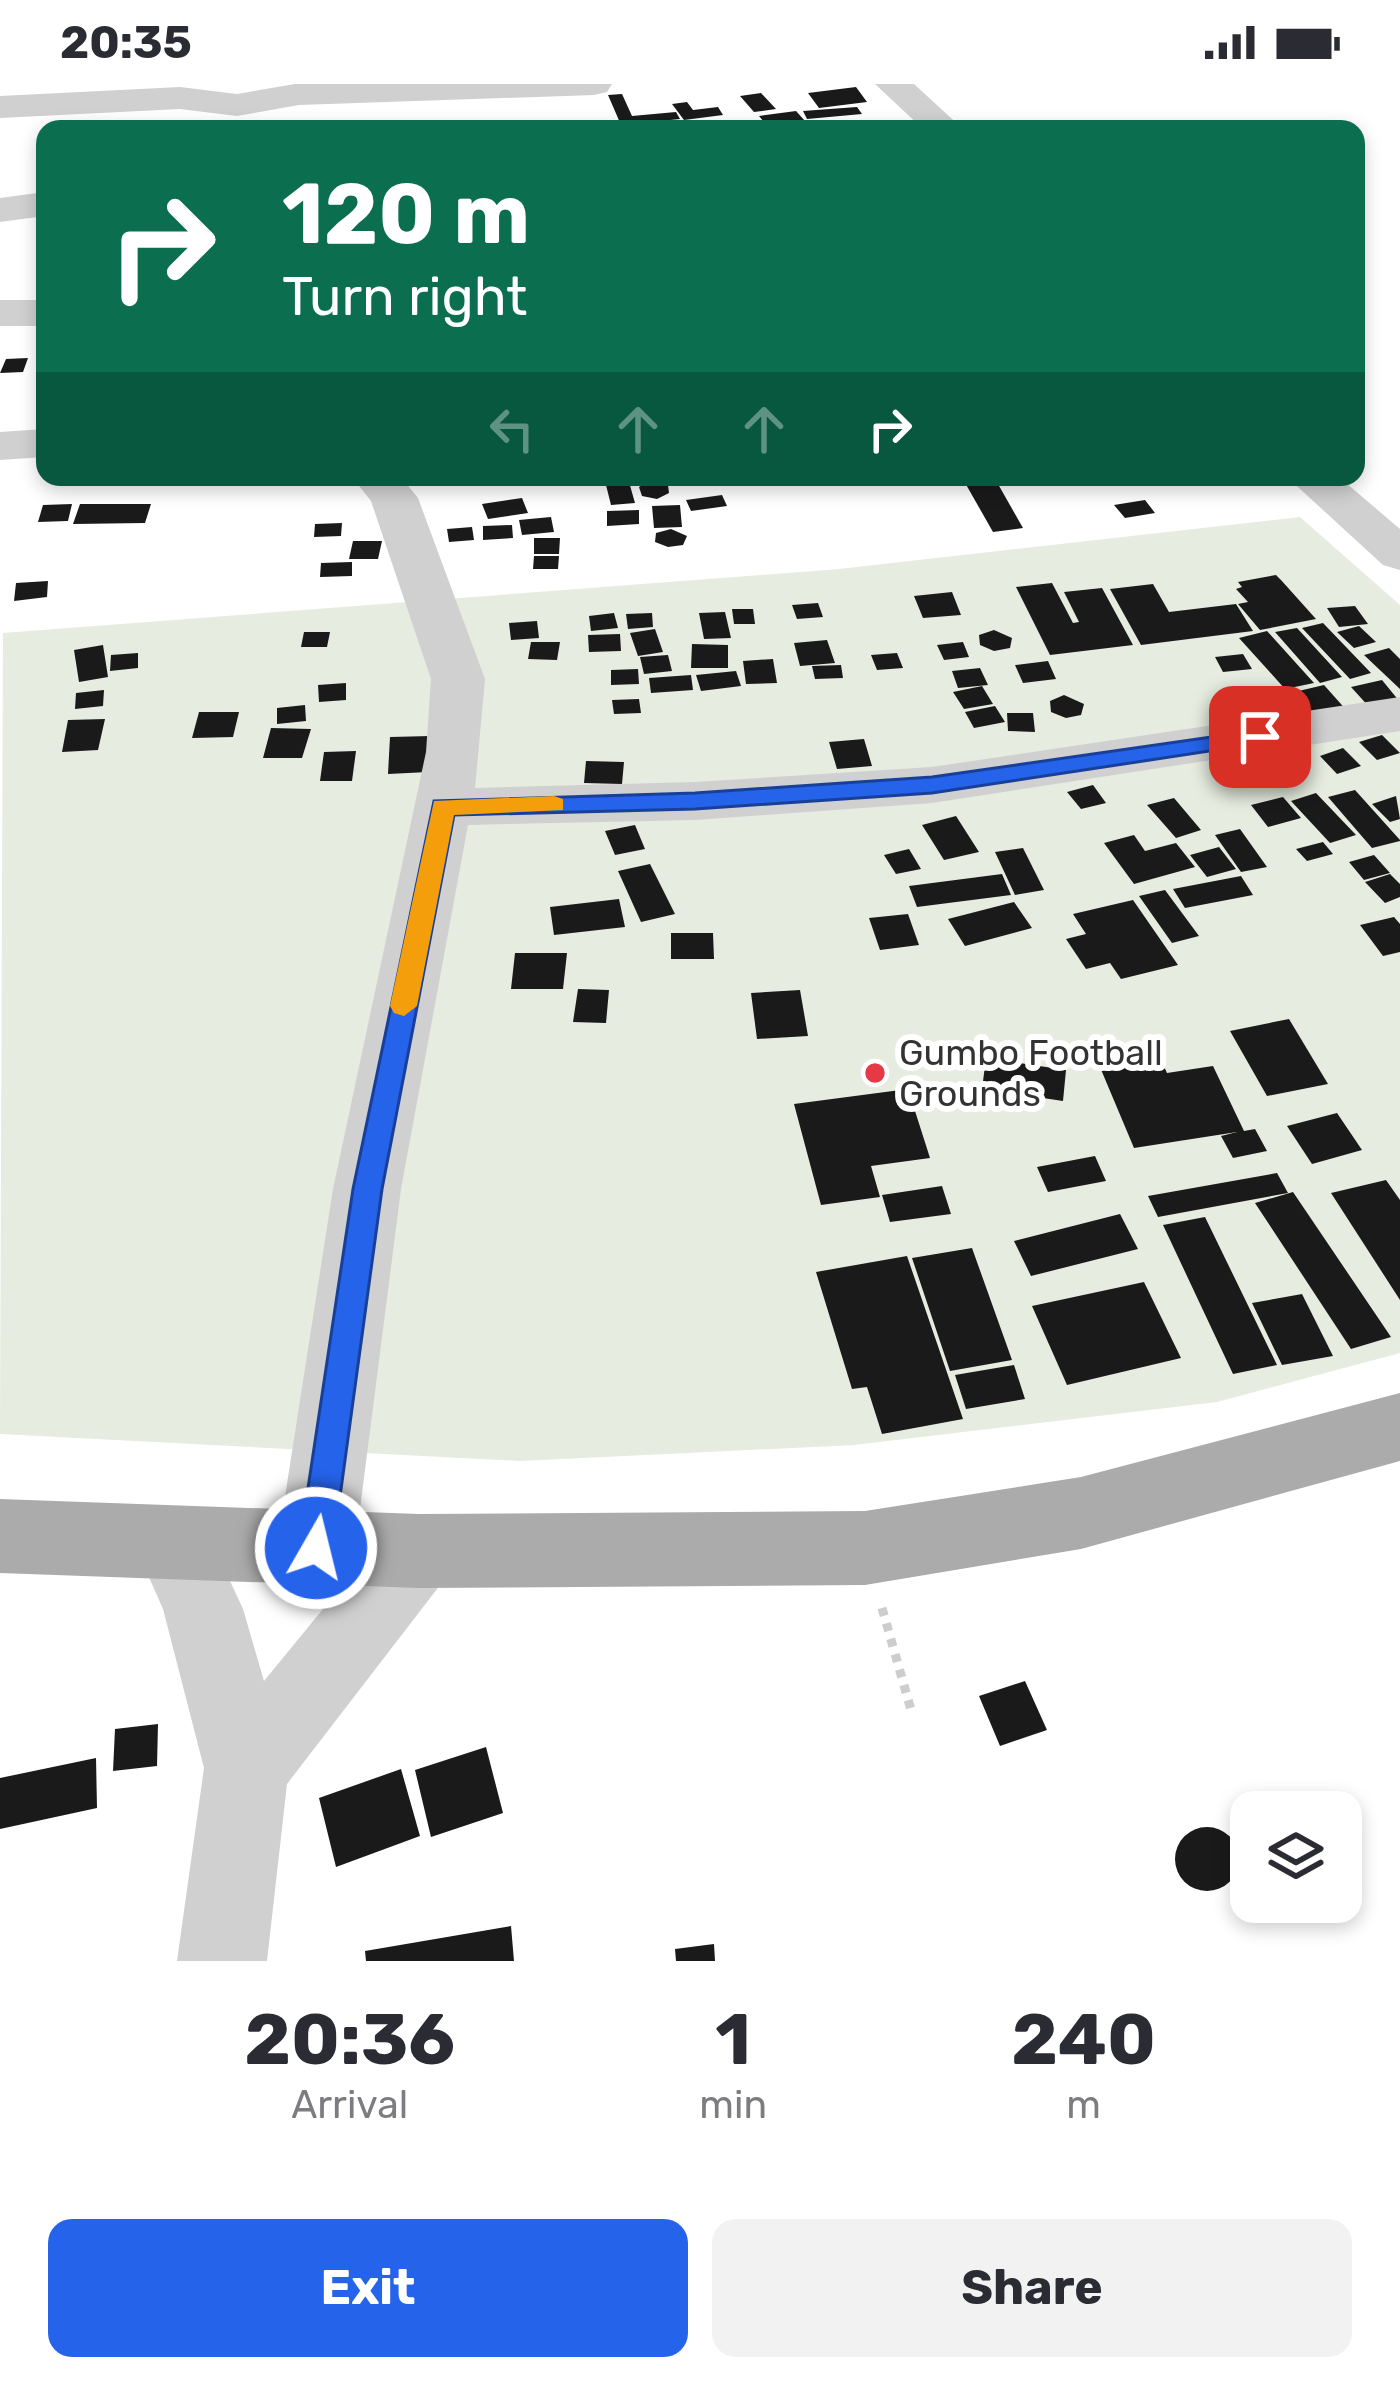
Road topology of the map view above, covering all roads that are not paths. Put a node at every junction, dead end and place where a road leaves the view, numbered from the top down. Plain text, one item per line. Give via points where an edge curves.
1 (594, 84) edge
2 (893, 84) edge
3 (308, 89) edge
4 (0, 107) edge
5 (935, 120) edge
6 (36, 205) edge
7 (0, 210) edge
8 (0, 313) edge
9 (36, 313) edge
10 (36, 443) edge
11 (0, 446) edge
12 (384, 486) edge
13 (1321, 486) edge
14 (1400, 555) edge
15 (1400, 713) edge
16 (443, 807) junction
17 (1400, 1427) edge
18 (0, 1537) edge
19 (172, 1541) junction
20 (316, 1548) junction
21 (419, 1551) junction
22 (246, 1768) junction
23 (222, 1961) edge

1 - 3 street
2 - 5 street
3 - 4 street via 237,105 180,98
6 - 7 street
8 - 9 street
10 - 11 street
12 - 16 street via 458,680
13 - 14 street
15 - 16 street via 932,785
16 - 20 street via 368,1189
17 - 21 main road via 1081,1513 865,1548
18 - 19 main road
19 - 20 main road
19 - 22 street via 203,1609
20 - 21 main road
21 - 22 street
22 - 23 street

